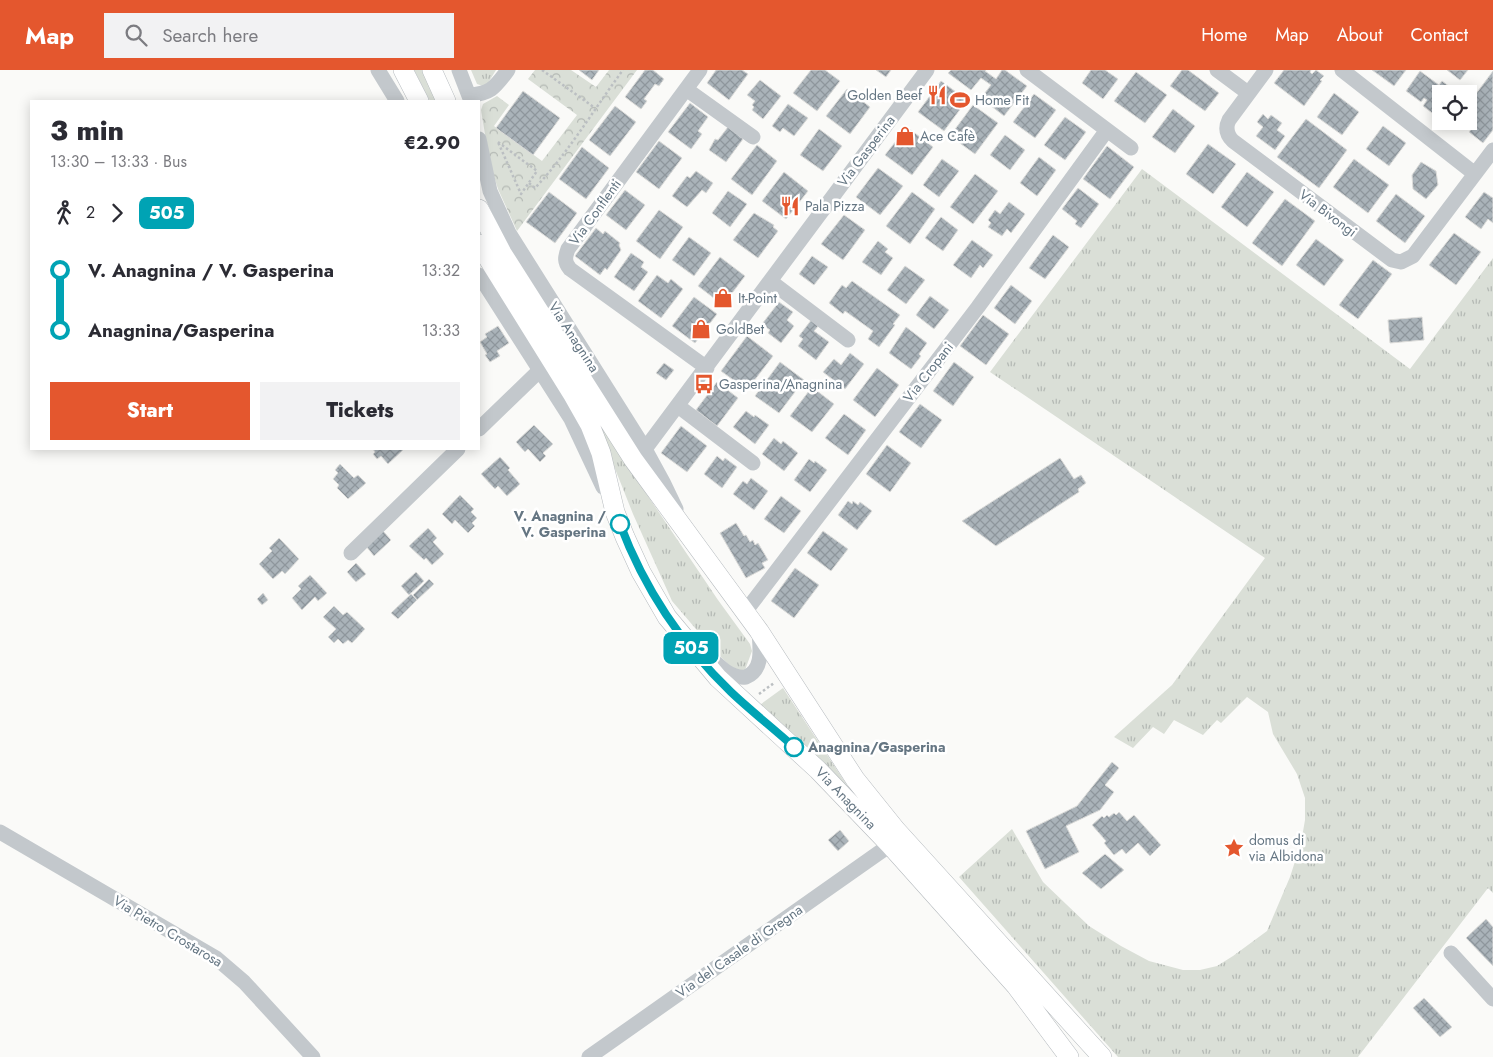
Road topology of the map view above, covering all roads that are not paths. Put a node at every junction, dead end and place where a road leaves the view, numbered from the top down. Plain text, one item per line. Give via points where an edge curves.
1 (403, 70) edge
2 (432, 70) edge
3 (460, 70) edge
4 (508, 70) edge
5 (700, 70) edge
6 (927, 70) edge
7 (1027, 70) edge
8 (1217, 70) edge
9 (1266, 70) edge
10 (1342, 70) edge
11 (383, 74) edge
12 (686, 89) junction
13 (1248, 93) junction
14 (470, 98) edge
15 (396, 100) edge
16 (418, 100) edge
17 (446, 100) edge
18 (1108, 130) junction
19 (753, 137) dead end
20 (480, 143) edge
21 (1131, 148) dead end
22 (1493, 150) edge
23 (1475, 174) junction
24 (480, 211) edge
25 (480, 246) edge
26 (480, 277) edge
27 (770, 281) junction
28 (848, 340) dead end
29 (707, 368) junction
30 (539, 371) junction
31 (678, 406) junction
32 (480, 428) edge
33 (645, 449) junction
34 (457, 450) edge
35 (753, 463) dead end
36 (615, 512) junction
37 (684, 529) junction
38 (350, 553) dead end
39 (745, 612) junction
40 (667, 617) junction
41 (759, 631) junction
42 (0, 832) edge
43 (890, 845) junction
44 (1451, 952) dead end
45 (1493, 999) edge
46 (314, 1057) edge
47 (589, 1057) edge
48 (1069, 1057) edge
49 (1102, 1057) edge

1 - 16 main road
2 - 17 main road
3 - 14 street
4 - 14 street via 492,90
5 - 12 street, Via Conflenti
6 - 27 street, Via Gasperina
7 - 18 street
8 - 13 street
9 - 13 street, Via Bivongi
10 - 23 street
11 - 15 street
12 - 19 street
12 - 29 street, Via Conflenti via 570,246 565,259 570,269
13 - 23 street, Via Bivongi via 1227,123 1226,130 1231,139 1392,260 1401,262 1413,256
18 - 21 street
18 - 39 street, Via Cropani via 982,302
20 - 33 street, Via Anagnina via 490,191 505,225
22 - 23 street, Via Bivongi
24 - 37 main road, Via Anagnina via 502,253 633,459
25 - 36 main road, Via Anagnina via 590,425 605,466
26 - 30 street, Via Anagnina
27 - 28 street
27 - 29 street, Via Gasperina
29 - 31 street, Via Gasperina
30 - 32 street
30 - 36 street, Via Anagnina via 571,419
31 - 33 street, Via Gasperina
31 - 35 street
33 - 37 street, Via Anagnina via 666,486
34 - 38 street
36 - 40 main road, Via Anagnina via 636,563
37 - 39 main road, Via Anagnina
39 - 41 main road, Via Anagnina
40 - 41 street via 729,674 742,678 749,676 758,666
40 - 43 main road, Via Anagnina via 718,678 818,770
41 - 49 main road, Via Anagnina via 868,796
42 - 46 street, Via Pietro Crostarosa via 216,958 244,982
43 - 47 street, Via del Casale di Gregna
43 - 48 main road, Via Anagnina via 1016,986
44 - 45 street

